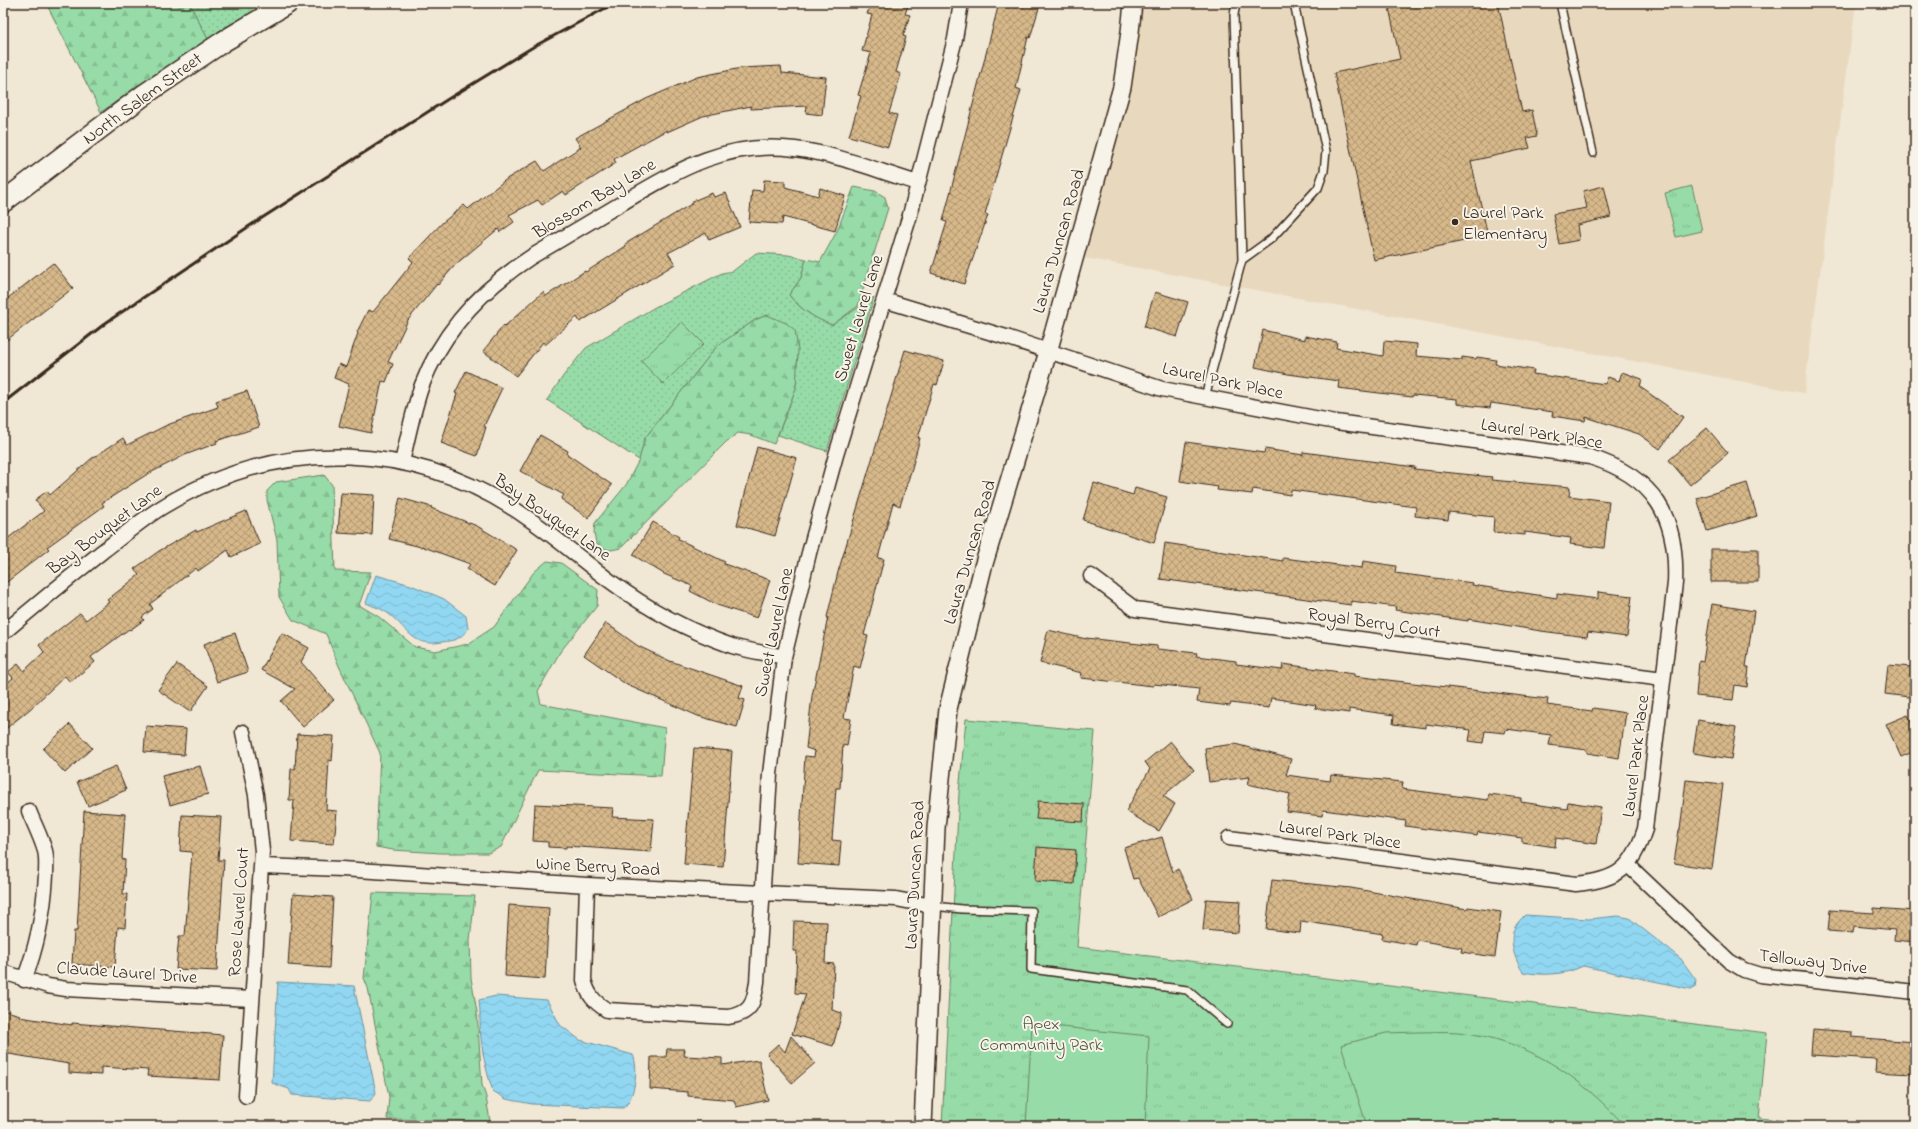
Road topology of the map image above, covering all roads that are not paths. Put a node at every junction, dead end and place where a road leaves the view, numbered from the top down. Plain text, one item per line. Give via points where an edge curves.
1 (288, 3) edge
2 (961, 3) edge
3 (1133, 3) edge
4 (1236, 3) edge
5 (1294, 3) edge
6 (1560, 3) edge
7 (1593, 153) dead end
8 (918, 183) junction
9 (3, 202) edge
10 (1242, 260) junction
11 (884, 300) junction
12 (1048, 352) junction
13 (1205, 397) junction
14 (402, 462) junction
15 (1091, 576) dead end
16 (3, 633) edge
17 (784, 657) junction
18 (1663, 680) junction
19 (243, 732) dead end
20 (29, 811) dead end
21 (1229, 838) dead end
22 (1628, 865) junction
23 (262, 866) junction
24 (587, 885) junction
25 (761, 894) junction
26 (932, 906) junction
27 (3, 972) edge
28 (24, 980) junction
29 (1915, 992) edge
30 (251, 999) junction
31 (1227, 1024) dead end
32 (246, 1096) dead end
33 (922, 1126) edge

1 - 9 main road, North Salem Street via 224,41 145,94
2 - 8 street, Sweet Laurel Lane
3 - 12 street, Laura Duncan Road via 1122,87
4 - 10 lane via 1234,15
5 - 10 lane via 1326,151 1324,171 1318,188 1308,199 1271,239
6 - 7 lane
8 - 11 street, Sweet Laurel Lane
8 - 14 street, Blossom Bay Lane via 817,152 783,148 738,149 710,156 683,168 531,257 481,295 452,329 435,357 414,410
10 - 13 lane
11 - 12 street, Laurel Park Place
11 - 17 street, Sweet Laurel Lane via 836,455
12 - 13 street, Laurel Park Place via 1162,388
12 - 26 street, Laura Duncan Road via 984,567 948,709 940,780
13 - 18 street, Laurel Park Place via 1336,422 1590,457 1611,463 1641,483 1653,496 1673,534 1676,553 1675,583
14 - 16 street, Bay Bouquet Lane via 346,456 299,459 254,468 198,487 161,507 135,526
14 - 17 street, Bay Bouquet Lane via 476,486 506,503 611,582 661,614 733,646
15 - 18 street, Royal Berry Court via 1135,609
17 - 25 street, Sweet Laurel Lane via 770,774
18 - 22 street, Laurel Park Place via 1645,829
19 - 23 street, Rose Laurel Court via 258,809
20 - 28 street via 46,852 46,870 44,902
21 - 22 street, Laurel Park Place via 1576,884 1596,882 1610,877
22 - 29 street, Talloway Drive via 1729,961 1744,970 1760,975
23 - 24 street, Wine Berry Road via 350,869
23 - 30 street, Rose Laurel Court
24 - 25 street, Wine Berry Road
24 - 25 street, Sweet Laurel Lane via 584,980 587,992 594,1002 607,1010 728,1017 738,1016 744,1012 751,1006 755,995
25 - 26 street, Wine Berry Road via 896,899
26 - 31 lane via 1032,911 1031,969 1187,990
26 - 33 street, Laura Duncan Road
27 - 28 street, Claude Laurel Drive
28 - 30 street, Claude Laurel Drive via 66,989
30 - 32 street, Rose Laurel Court

